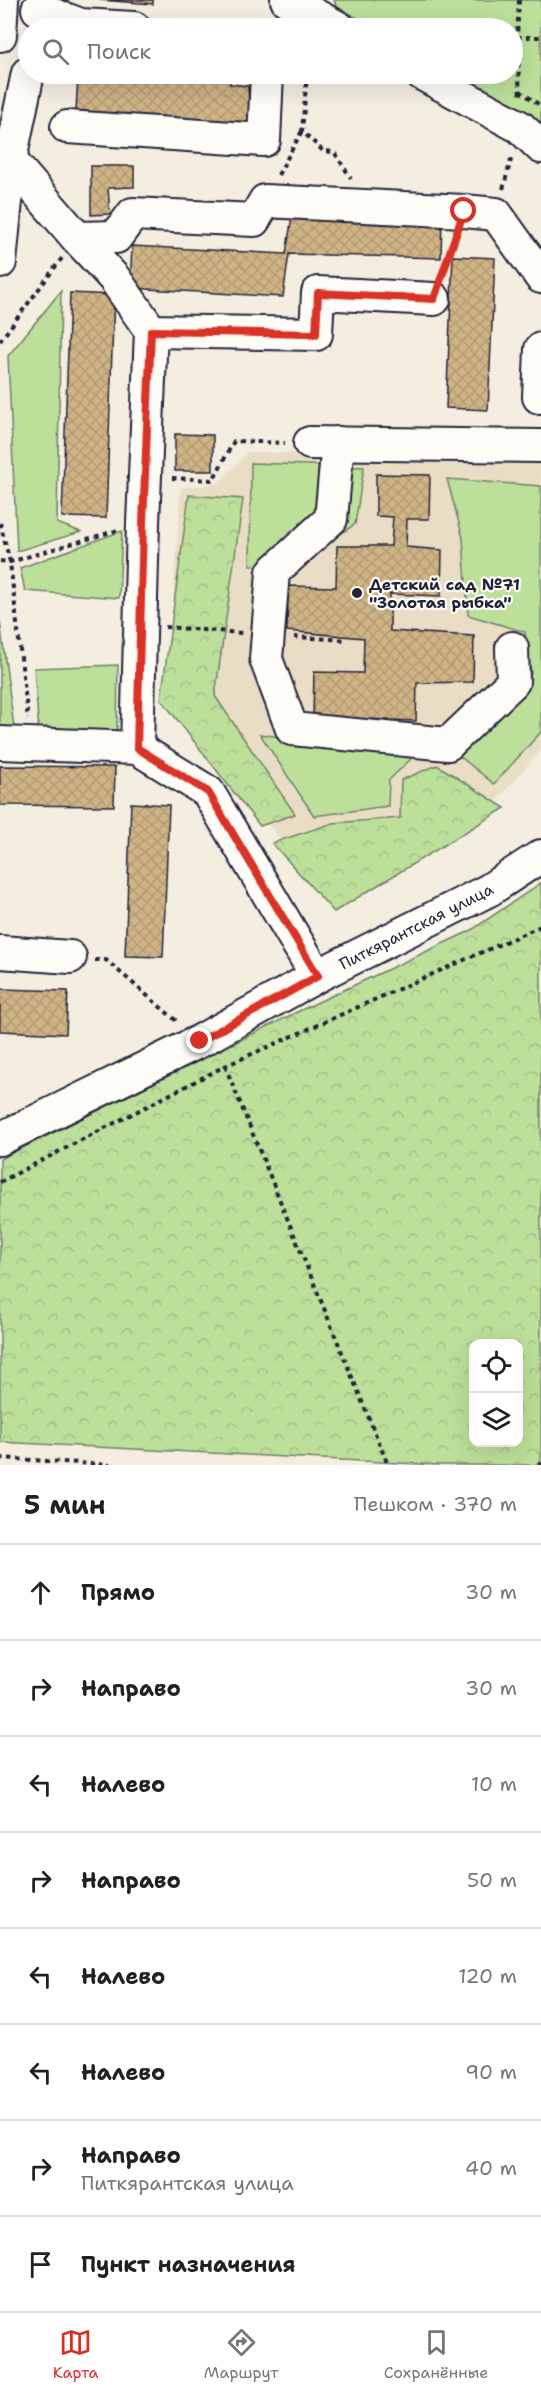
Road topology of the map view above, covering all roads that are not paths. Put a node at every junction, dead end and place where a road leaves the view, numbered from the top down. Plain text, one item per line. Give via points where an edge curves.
1 (2, 0) edge
2 (292, 1) edge
3 (38, 12) edge
4 (58, 18) edge
5 (322, 18) edge
6 (0, 35) edge
7 (0, 54) edge
8 (18, 55) edge
9 (26, 84) edge
10 (267, 84) edge
11 (443, 84) edge
12 (67, 127) dead end
13 (534, 127) edge
14 (10, 160) junction
15 (77, 238) junction
16 (0, 262) edge
17 (541, 277) edge
18 (434, 299) road end
19 (151, 331) junction
20 (541, 349) edge
21 (539, 398) dead end
22 (541, 446) edge
23 (512, 648) dead end
24 (0, 743) edge
25 (137, 748) junction
26 (541, 856) edge
27 (0, 952) edge
28 (70, 957) road end
29 (318, 976) junction
30 (0, 1139) edge

1 - 6 street
2 - 5 street
3 - 4 street
7 - 8 street
9 - 14 street
10 - 12 street via 264,140
11 - 13 street
14 - 15 street
14 - 16 street
15 - 17 street via 116,237 133,214 254,220 265,201 464,211 496,214
15 - 19 street via 114,278
18 - 19 street via 318,293 316,334
19 - 25 street
20 - 21 street
22 - 23 street via 324,443 331,519 273,572 266,659 292,729 448,744 513,682
24 - 25 street
25 - 29 street via 208,792
26 - 29 street, Питкярантская улица via 489,890
27 - 28 street
29 - 30 street, Питкярантская улица via 200,1041

